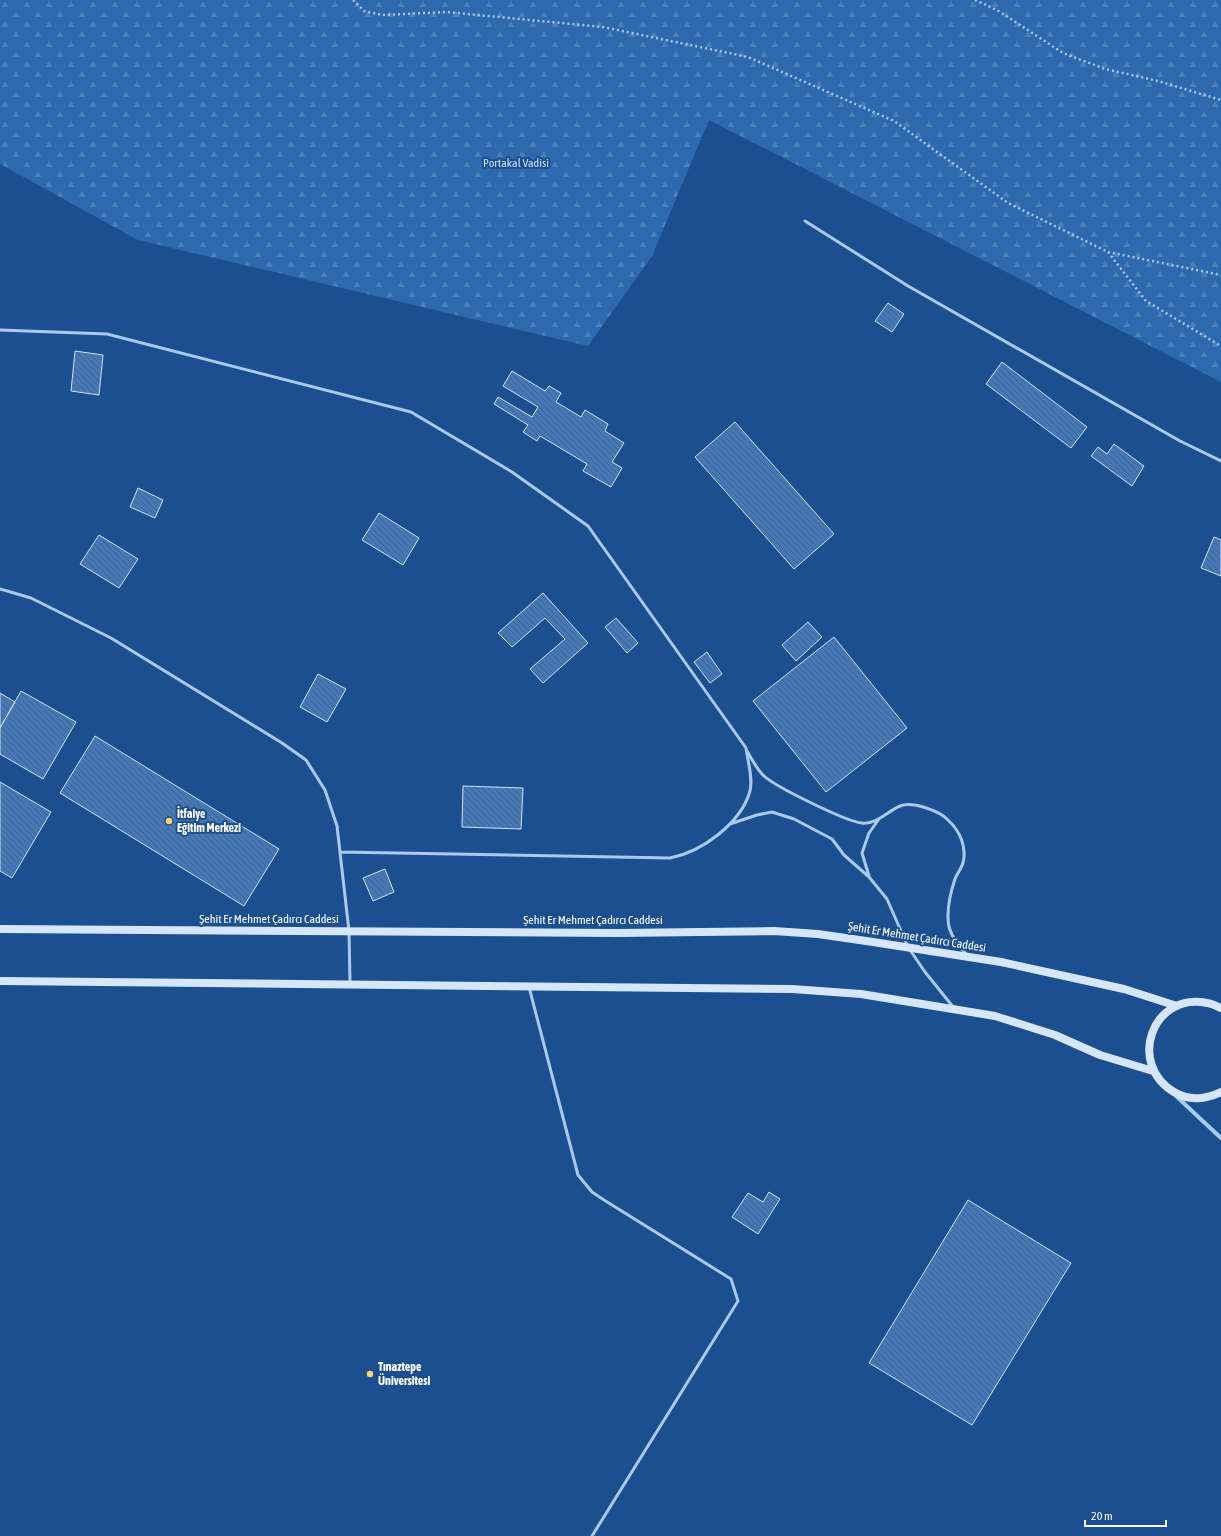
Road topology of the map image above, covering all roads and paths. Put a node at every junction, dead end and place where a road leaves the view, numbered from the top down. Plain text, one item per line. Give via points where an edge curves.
1 (353, 0) edge
2 (975, 0) edge
3 (1221, 100) edge
4 (806, 221) dead end
5 (1108, 252) junction
6 (1221, 275) edge
7 (0, 330) edge
8 (1221, 346) edge
9 (1221, 461) edge
10 (0, 589) edge
11 (746, 748) junction
12 (879, 819) junction
13 (728, 825) junction
14 (340, 852) junction
15 (869, 876) junction
16 (0, 929) edge
17 (349, 931) junction
18 (908, 947) junction
19 (968, 957) junction
20 (0, 981) edge
21 (350, 985) junction
22 (529, 987) junction
23 (1177, 1006) junction
24 (1221, 1008) edge
25 (955, 1009) junction
26 (1153, 1071) junction
27 (1166, 1087) junction
28 (1221, 1092) edge
29 (1221, 1138) edge
30 (592, 1536) edge

1 - 5 path via 364,11 382,16 447,12 603,26 748,57 894,121 1008,203
2 - 3 path via 997,10 1063,53 1105,69 1158,81
4 - 9 lane via 908,286 1180,441
5 - 6 path
5 - 8 path via 1146,301
7 - 11 lane via 107,334 411,412 512,472 588,526
10 - 14 lane via 31,598 111,638 306,760 325,790 337,826
11 - 12 lane via 764,776 774,783 839,816 863,824
11 - 13 lane via 751,780 750,791 742,808
12 - 15 lane via 869,833 862,853
12 - 19 lane via 901,805 918,806 948,819 959,834 965,848 963,864 955,879 948,914 949,927
13 - 14 lane via 706,844 685,855 670,858
13 - 15 lane via 772,812 794,819 832,839 844,855
14 - 17 lane
15 - 18 lane via 886,899
16 - 17 main road, Şehit Er Mehmet Çadırcı Caddesi
17 - 18 main road, Şehit Er Mehmet Çadırcı Caddesi via 774,931 818,934
17 - 21 lane
18 - 19 main road, Şehit Er Mehmet Çadırcı Caddesi
18 - 25 lane
19 - 23 main road, Şehit Er Mehmet Çadırcı Caddesi via 1124,989
20 - 21 main road
21 - 22 main road
22 - 25 main road via 792,989 861,994
22 - 30 lane via 578,1175 592,1192 732,1279 738,1301
23 - 24 main road via 1192,1002 1207,1003
23 - 26 main road via 1164,1014 1155,1026 1149,1041
25 - 26 main road via 995,1016 1055,1035 1100,1055
26 - 27 main road
27 - 28 main road via 1180,1095 1195,1098
27 - 29 street

